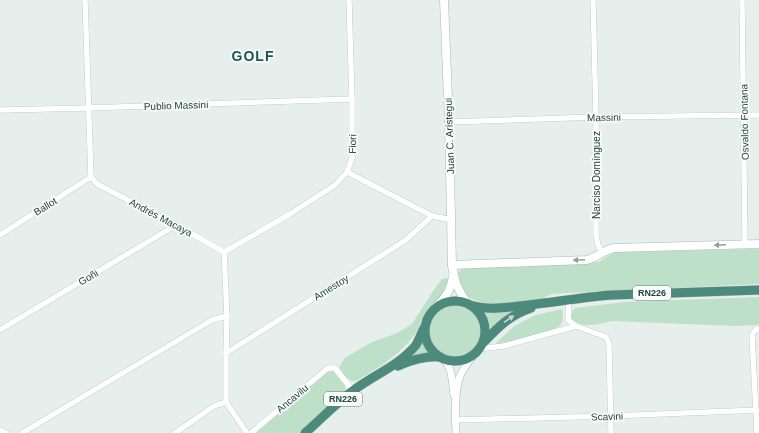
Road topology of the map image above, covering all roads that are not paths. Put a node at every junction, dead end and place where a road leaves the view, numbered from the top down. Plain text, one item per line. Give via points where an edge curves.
1 (85, 0) edge
2 (349, 0) edge
3 (444, 0) edge
4 (593, 0) edge
5 (742, 0) edge
6 (352, 99) junction
7 (88, 108) junction
8 (0, 110) edge
9 (759, 115) edge
10 (744, 116) junction
11 (596, 117) junction
12 (449, 122) junction
13 (347, 172) junction
14 (91, 178) junction
15 (432, 216) junction
16 (452, 220) junction
17 (176, 225) junction
18 (0, 235) edge
19 (745, 244) junction
20 (759, 244) edge
21 (224, 252) junction
22 (602, 253) junction
23 (453, 268) junction
24 (759, 290) edge
25 (569, 299) junction
26 (546, 303) junction
27 (468, 304) junction
28 (434, 309) junction
29 (227, 316) junction
30 (426, 323) junction
31 (576, 326) junction
32 (758, 329) edge
33 (0, 330) edge
34 (478, 349) junction
35 (226, 354) junction
36 (442, 358) junction
37 (385, 370) junction
38 (353, 391) junction
39 (226, 402) junction
40 (455, 403) junction
41 (758, 410) edge
42 (610, 416) junction
43 (455, 420) junction
44 (0, 430) edge
45 (6, 433) edge
46 (22, 433) edge
47 (176, 433) edge
48 (247, 433) edge
49 (251, 433) edge
50 (305, 433) edge
51 (456, 433) edge
52 (610, 433) edge
53 (757, 433) edge

1 - 7 street
2 - 6 street, Fiori
3 - 12 main road, Juan C. Arístegui
4 - 11 street, Narciso Domínguez
5 - 10 street, Osvaldo Fontana
6 - 7 street, Publio Massini
6 - 13 street, Fiori via 352,158
7 - 8 street, Publio Massini
7 - 14 street
9 - 10 street, Massini
10 - 11 street, Massini
10 - 19 street, Osvaldo Fontana
11 - 12 street, Massini
11 - 22 street, Narciso Domínguez via 596,235
12 - 16 main road, Juan C. Arístegui
13 - 15 street
13 - 21 street via 335,185
14 - 17 street, Andrés Macaya via 97,184
14 - 18 street, Ballot
15 - 16 street
15 - 35 street, Amestoy via 406,240
16 - 23 main road, Juan C. Arístegui
17 - 21 street, Andrés Macaya
17 - 33 street, Goñi
19 - 20 main road
19 -> 22 main road via 619,248
21 - 29 street
22 -> 23 main road via 586,260
23 - 27 main road, Juan C. Arístegui via 455,283
23 - 28 main road, Juan C. Arístegui via 448,294
24 - 25 highway, RN226
25 - 26 highway, RN226
25 - 31 street via 568,320
26 - 27 highway, RN226 via 497,308
34 -> 26 highway, RN226 via 509,318
27 - 28 highway, RN226 via 449,301
27 - 34 highway via 476,309 484,323 484,338
28 - 30 highway, RN226
29 - 35 street
29 - 46 street via 212,320
30 - 36 highway via 424,331 429,346
30 - 37 highway, RN226 via 416,344
31 - 34 street via 504,346
31 - 42 street via 606,337 609,344
32 - 41 street via 752,334
34 - 36 highway, RN226 via 461,360
34 - 40 street via 460,375
35 - 39 street
36 - 37 highway, RN226 via 414,360
36 - 40 street via 447,362 450,371
37 - 38 highway, RN226
38 - 49 street, Ancavilu via 335,368 328,368
38 - 50 highway, RN226
39 - 47 street via 214,406
39 - 48 street
40 - 43 street
41 - 42 street, Scavini
41 - 53 street
42 - 43 street, Scavini
42 - 52 street
43 - 51 street
44 - 45 street

